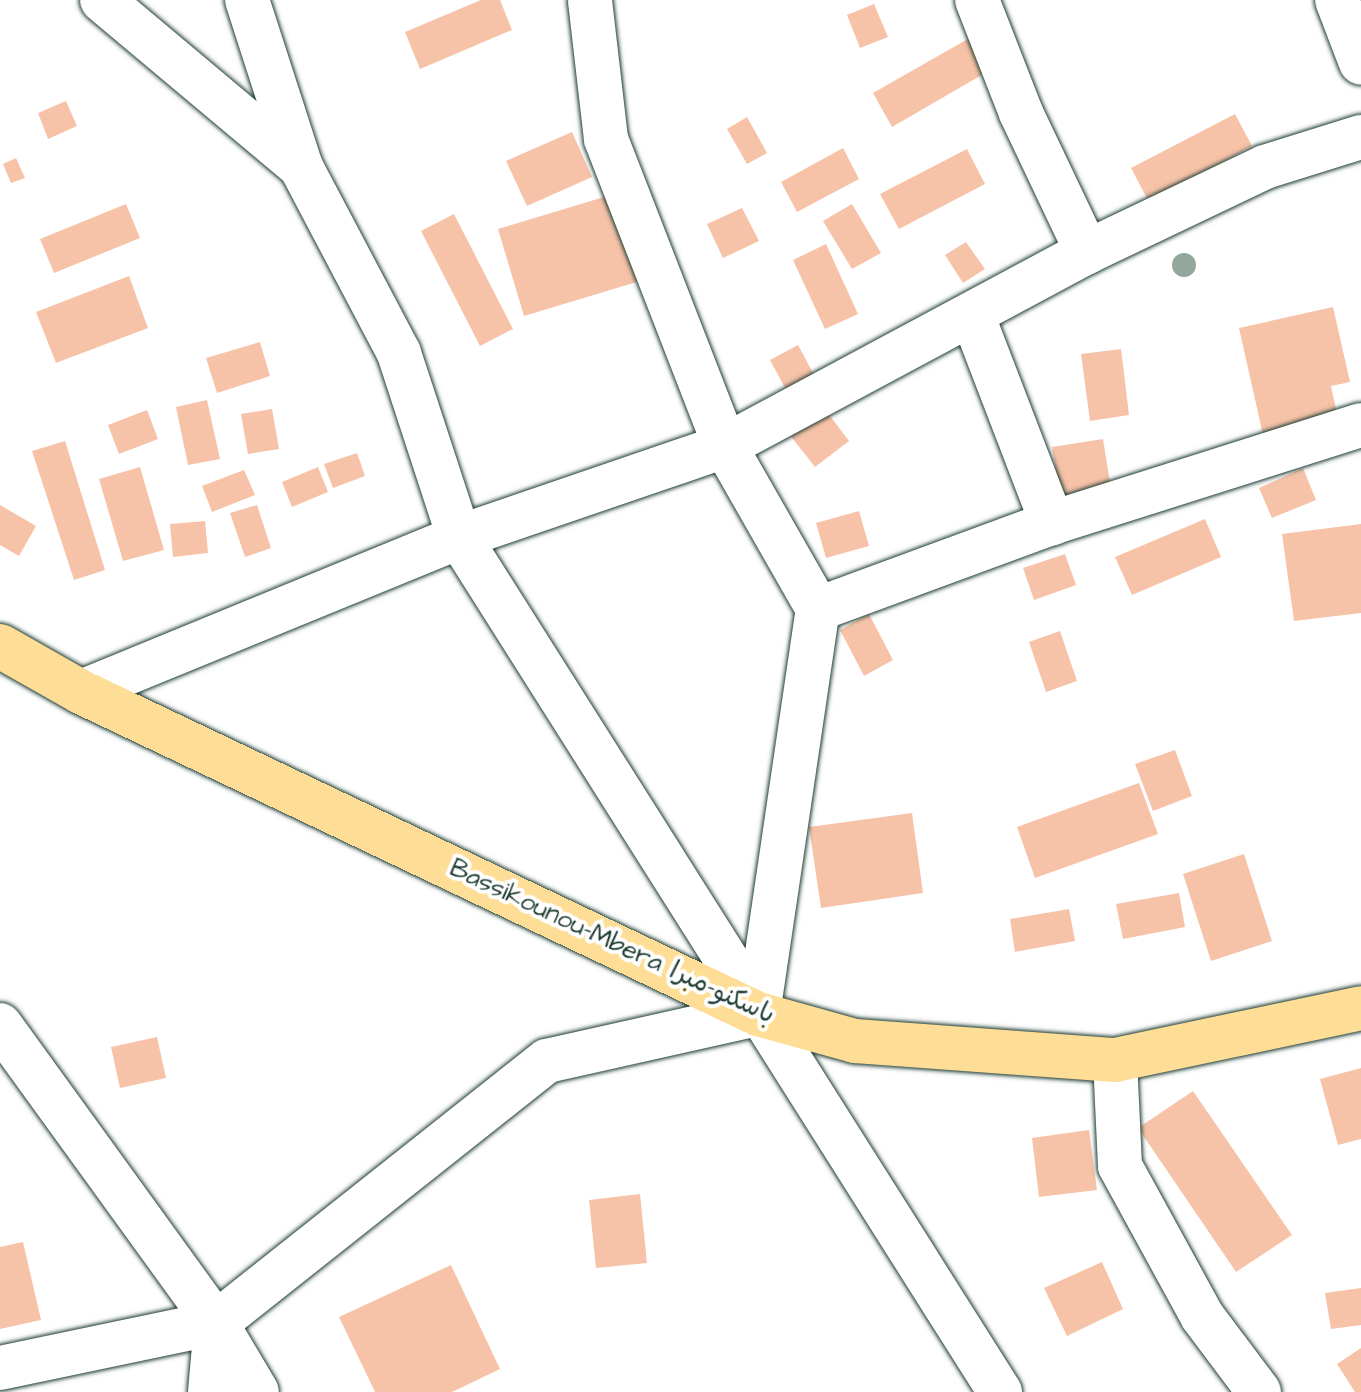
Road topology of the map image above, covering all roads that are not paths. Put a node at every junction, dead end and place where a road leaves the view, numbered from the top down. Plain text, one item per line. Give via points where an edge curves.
1 (102, 0) edge
2 (247, 0) edge
3 (590, 0) edge
4 (977, 0) edge
5 (1337, 0) edge
6 (1361, 63) edge
7 (1361, 137) edge
8 (301, 167) junction
9 (1087, 252) junction
10 (973, 317) junction
11 (1361, 425) edge
12 (725, 446) junction
13 (1052, 523) junction
14 (459, 537) junction
15 (818, 609) junction
16 (0, 646) edge
17 (81, 692) junction
18 (1361, 1008) edge
19 (758, 1014) junction
20 (0, 1025) edge
21 (1115, 1060) junction
22 (216, 1323) junction
23 (0, 1368) edge
24 (210, 1392) edge
25 (257, 1392) edge
26 (1000, 1392) edge
27 (1259, 1392) edge

1 - 8 street
2 - 8 street
3 - 12 street via 606,139
4 - 9 street via 1021,113
5 - 6 street
7 - 9 street via 1265,167
8 - 14 street via 399,353
9 - 10 street
10 - 12 street
10 - 13 street
11 - 13 street
12 - 14 street
12 - 15 street
13 - 15 street
14 - 17 street
14 - 19 street
15 - 19 street
16 - 17 main road, Bassikounou-Mbera باسكنو-مبرا
17 - 19 main road, Bassikounou-Mbera باسكنو-مبرا
18 - 21 main road, Bassikounou-Mbera باسكنو-مبرا
19 - 21 main road, Bassikounou-Mbera باسكنو-مبرا via 855,1041
19 - 22 street via 547,1061
19 - 26 street
20 - 22 street
21 - 27 street via 1120,1166 1202,1316
22 - 23 street
22 - 24 street
22 - 25 street

